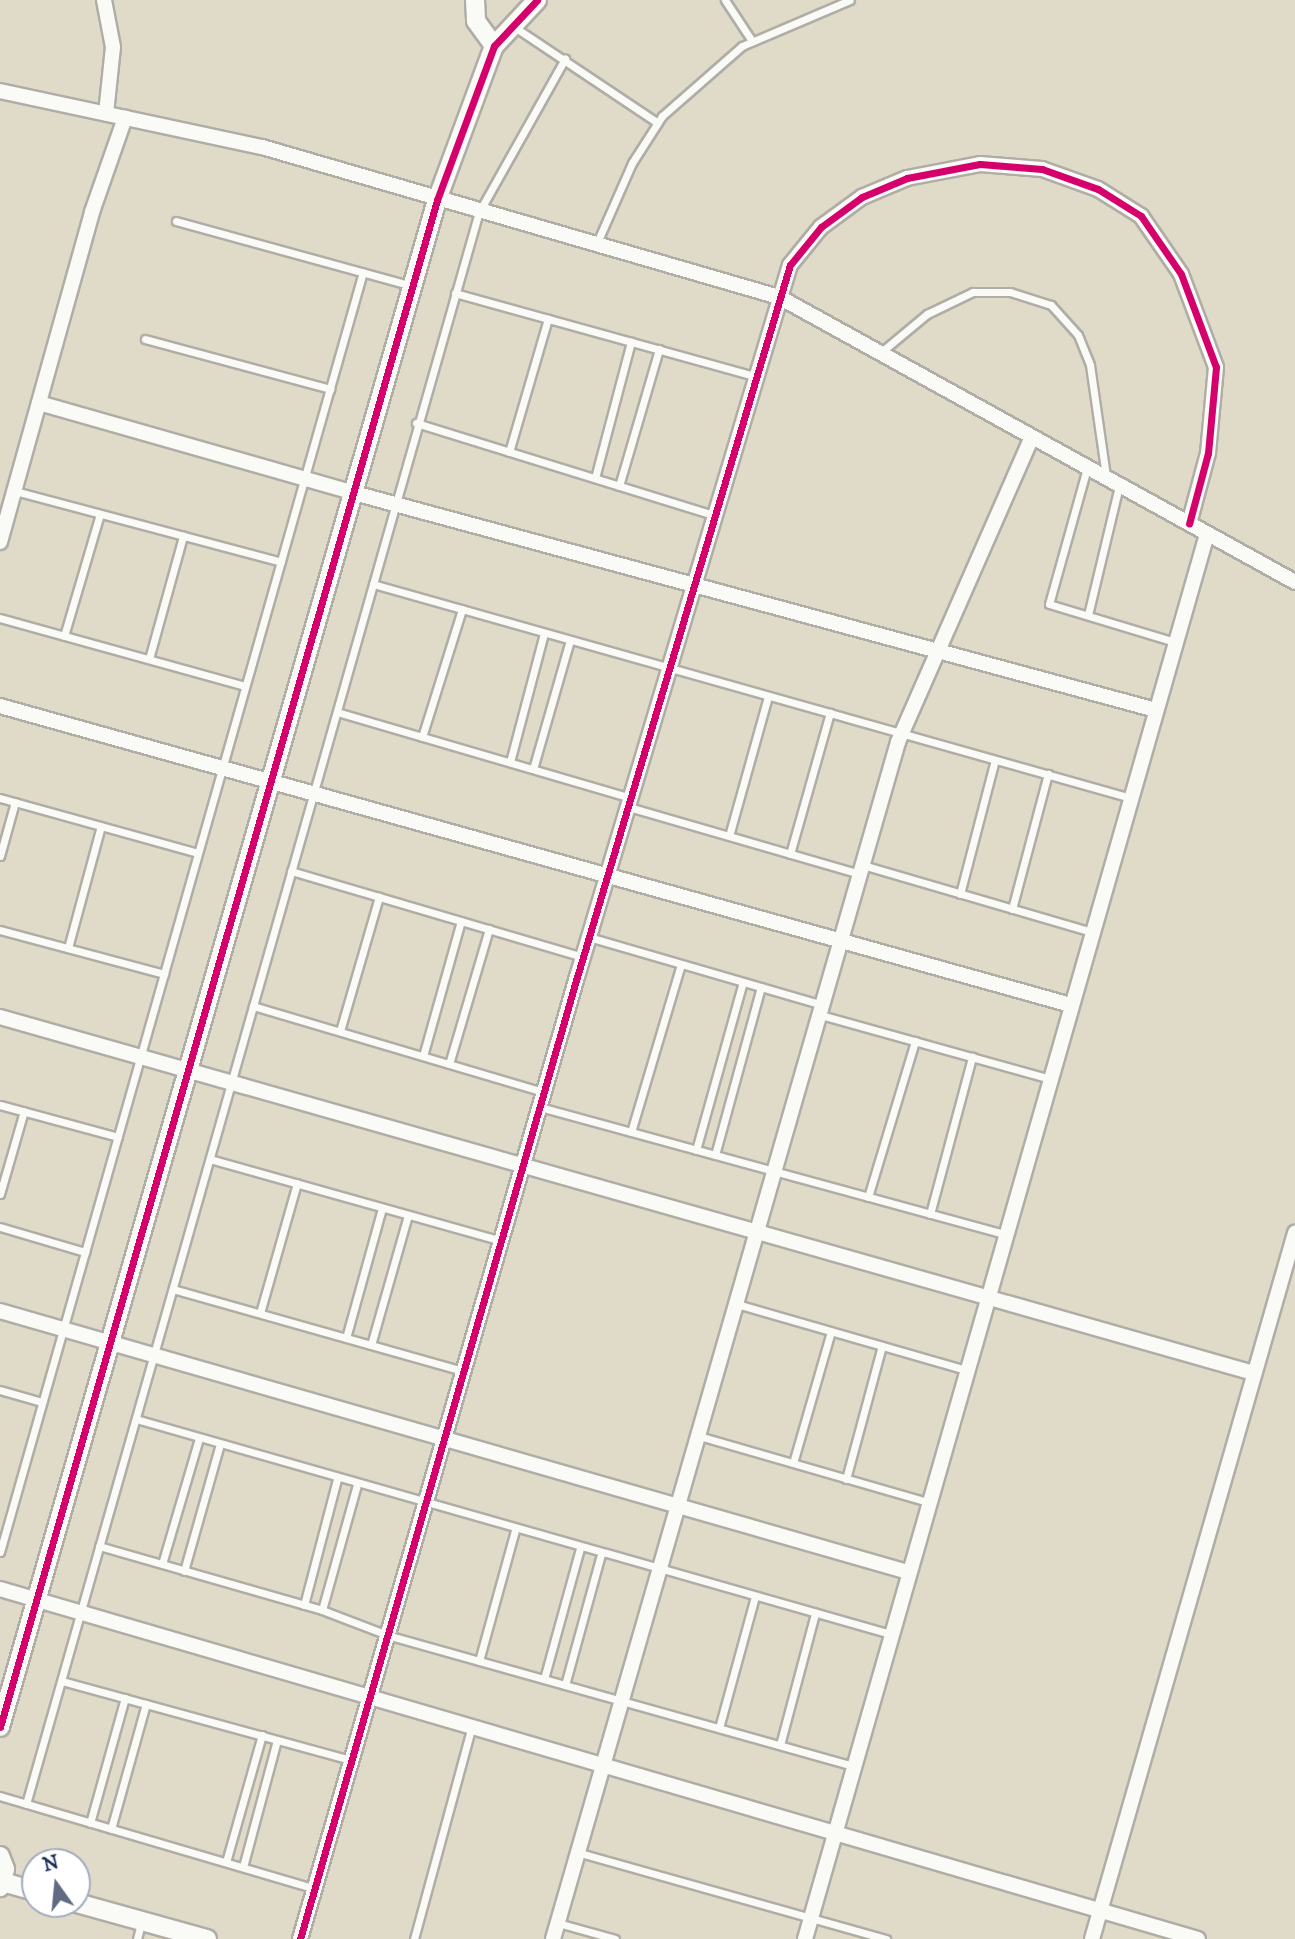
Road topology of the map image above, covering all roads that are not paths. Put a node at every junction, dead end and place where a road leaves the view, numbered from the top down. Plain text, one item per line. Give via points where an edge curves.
1 (104, 0) edge
2 (475, 0) edge
3 (537, 0) edge
4 (725, 0) edge
5 (850, 0) edge
6 (513, 26) junction
7 (752, 41) junction
8 (494, 46) junction
9 (565, 59) junction
10 (0, 91) edge
11 (106, 114) junction
12 (125, 118) junction
13 (658, 123) junction
14 (437, 200) junction
15 (479, 212) junction
16 (176, 221) dead end
17 (596, 245) junction
18 (363, 272) junction
19 (413, 286) junction
20 (455, 293) junction
21 (779, 298) junction
22 (548, 319) junction
23 (145, 339) dead end
24 (631, 342) junction
25 (659, 349) junction
26 (880, 353) junction
27 (758, 377) junction
28 (330, 389) junction
29 (39, 403) junction
30 (416, 423) junction
31 (1032, 437) junction
32 (509, 452) junction
33 (1087, 468) junction
34 (596, 478) junction
35 (304, 479) junction
36 (1113, 482) junction
37 (619, 486) junction
38 (14, 491) junction
39 (355, 494) junction
40 (392, 504) junction
41 (100, 513) junction
42 (716, 516) junction
43 (1189, 524) junction
44 (1206, 534) junction
45 (183, 536) junction
46 (1, 538) edge
47 (281, 562) junction
48 (1295, 582) edge
49 (373, 584) junction
50 (695, 586) junction
51 (462, 609) junction
52 (1088, 615) junction
53 (0, 618) edge
54 (544, 633) junction
55 (64, 636) junction
56 (570, 640) junction
57 (1175, 642) junction
58 (938, 651) junction
59 (149, 659) junction
60 (670, 668) junction
61 (245, 687) junction
62 (768, 696) junction
63 (0, 706) edge
64 (1156, 710) junction
65 (337, 712) junction
66 (831, 713) junction
67 (902, 733) junction
68 (422, 737) junction
69 (995, 760) junction
70 (510, 762) junction
71 (222, 767) junction
72 (533, 769) junction
73 (1048, 774) junction
74 (273, 781) junction
75 (314, 793) junction
76 (0, 797) edge
77 (1131, 798) junction
78 (15, 802) junction
79 (630, 802) junction
80 (101, 826) junction
81 (729, 836) junction
82 (198, 853) junction
83 (790, 854) junction
84 (0, 856) edge
85 (862, 870) junction
86 (291, 871) junction
87 (608, 875) junction
88 (960, 894) junction
89 (379, 897) junction
90 (1012, 909) junction
91 (461, 921) junction
92 (489, 929) junction
93 (0, 930) edge
94 (1092, 932) junction
95 (589, 937) junction
96 (842, 941) junction
97 (68, 948) junction
98 (583, 957) junction
99 (681, 964) junction
100 (164, 974) junction
101 (743, 982) junction
102 (761, 987) junction
103 (1071, 1005) junction
104 (253, 1006) junction
105 (822, 1010) junction
106 (0, 1017) edge
107 (340, 1031) junction
108 (915, 1041) junction
109 (141, 1056) junction
110 (423, 1056) junction
111 (972, 1057) junction
112 (449, 1064) junction
113 (191, 1069) junction
114 (1050, 1079) junction
115 (232, 1081) junction
116 (544, 1092) junction
117 (0, 1105) edge
118 (540, 1107) junction
119 (24, 1111) junction
120 (631, 1132) junction
121 (118, 1136) junction
122 (696, 1150) junction
123 (715, 1155) junction
124 (210, 1159) junction
125 (523, 1164) junction
126 (776, 1171) junction
127 (297, 1183) junction
128 (0, 1194) edge
129 (868, 1197) junction
130 (383, 1208) junction
131 (930, 1214) junction
132 (408, 1215) junction
133 (0, 1227) edge
134 (758, 1231) junction
135 (1295, 1233) edge
136 (1005, 1234) junction
137 (501, 1241) junction
138 (85, 1252) junction
139 (173, 1289) junction
140 (987, 1297) junction
141 (737, 1304) junction
142 (0, 1311) edge
143 (260, 1313) junction
144 (63, 1328) junction
145 (831, 1331) junction
146 (346, 1338) junction
147 (112, 1342) junction
148 (372, 1345) junction
149 (882, 1346) junction
150 (154, 1354) junction
151 (966, 1370) junction
152 (464, 1371) junction
153 (1254, 1373) junction
154 (0, 1390) edge
155 (43, 1402) junction
156 (136, 1419) junction
157 (699, 1436) junction
158 (199, 1438) junction
159 (444, 1438) junction
160 (220, 1444) junction
161 (793, 1463) junction
162 (337, 1479) junction
163 (846, 1479) junction
164 (357, 1485) junction
165 (928, 1502) junction
166 (425, 1505) junction
167 (679, 1506) junction
168 (4, 1521) edge
169 (515, 1530) junction
170 (99, 1546) junction
171 (580, 1548) junction
172 (0, 1552) edge
173 (601, 1554) junction
174 (162, 1564) junction
175 (661, 1570) junction
176 (184, 1571) junction
177 (908, 1572) junction
178 (0, 1589) edge
179 (755, 1596) junction
180 (37, 1600) junction
181 (303, 1605) junction
182 (322, 1610) junction
183 (81, 1612) junction
184 (815, 1613) junction
185 (891, 1634) junction
186 (387, 1635) junction
187 (480, 1661) junction
188 (544, 1679) junction
189 (62, 1681) junction
190 (565, 1685) junction
191 (370, 1695) junction
192 (125, 1698) junction
193 (624, 1701) junction
194 (146, 1704) junction
195 (472, 1726) junction
196 (0, 1727) edge
197 (719, 1728) junction
198 (262, 1735) junction
199 (277, 1740) junction
200 (780, 1745) junction
201 (352, 1760) junction
202 (606, 1766) junction
203 (854, 1766) junction
204 (0, 1796) edge
205 (26, 1804) junction
206 (90, 1823) junction
207 (111, 1829) junction
208 (835, 1832) junction
209 (580, 1853) junction
210 (0, 1856) edge
211 (226, 1862) junction
212 (243, 1867) junction
213 (2, 1884) edge
214 (21, 1888) edge
215 (315, 1888) junction
216 (91, 1907) edge
217 (1100, 1912) junction
218 (811, 1918) junction
219 (142, 1921) junction
220 (558, 1923) junction
221 (137, 1939) edge
222 (207, 1939) edge
223 (300, 1939) edge
224 (414, 1939) edge
225 (553, 1939) edge
226 (615, 1939) edge
227 (805, 1939) edge
228 (886, 1939) edge
229 (1092, 1939) edge
230 (1198, 1939) edge

1 - 11 street via 113,47
2 - 8 street via 476,21
3 - 6 street
4 - 7 lane
5 - 7 lane
6 - 8 street
6 - 9 lane
7 - 13 lane
8 - 14 street
9 - 13 lane
9 - 15 lane
10 - 11 street
11 - 12 street
12 - 14 street via 262,147
12 - 29 street via 92,212
13 - 17 lane via 632,163
14 - 15 street
14 - 19 street
15 - 17 street
15 - 20 lane
16 - 18 lane
17 - 21 street
18 - 19 lane
18 - 28 lane
19 - 39 street
20 - 22 lane
20 - 30 lane
21 - 26 street
21 - 27 street
21 - 43 street via 790,265 821,227 862,197 908,178 980,164 1042,169 1098,189 1141,216 1181,274 1216,368 1208,453
22 - 24 lane
22 - 32 lane
23 - 28 lane
24 - 25 lane
24 - 34 lane
25 - 27 lane
25 - 37 lane
26 - 31 street
26 - 36 lane via 927,314 974,292 1010,292 1051,305 1078,335 1090,365
27 - 42 street
28 - 35 lane
29 - 35 street
29 - 38 street
30 - 32 lane
30 - 40 lane
31 - 33 street
31 - 58 street
32 - 34 lane
33 - 36 street
33 - 52 lane via 1049,604
34 - 37 lane
35 - 39 street
35 - 47 lane
36 - 43 street
36 - 52 lane
37 - 42 lane
38 - 41 lane
38 - 46 street
39 - 40 street
39 - 74 street
40 - 49 lane
40 - 50 street
41 - 45 lane
41 - 55 lane
42 - 50 street
43 - 44 street
44 - 48 street
44 - 57 street
45 - 47 lane
45 - 59 lane
47 - 61 lane
49 - 51 lane
49 - 65 lane
50 - 58 street
50 - 60 street
51 - 54 lane
51 - 68 lane
52 - 57 lane
53 - 55 lane
54 - 56 lane
54 - 70 lane
55 - 59 lane
56 - 60 lane
56 - 72 lane
57 - 64 street
58 - 64 street
58 - 67 street
59 - 61 lane
60 - 62 lane
60 - 79 street
61 - 71 lane
62 - 66 lane
62 - 81 lane
63 - 71 street
64 - 77 street
65 - 68 lane
65 - 75 lane
66 - 67 lane
66 - 83 lane
67 - 69 lane
67 - 85 street
68 - 70 lane
69 - 73 lane
69 - 88 lane
70 - 72 lane
71 - 74 street
71 - 82 lane
72 - 79 lane
73 - 77 lane
73 - 90 lane
74 - 75 street
74 - 113 street
75 - 86 lane
75 - 87 street
76 - 78 lane
77 - 94 street
78 - 80 lane
78 - 84 lane
79 - 81 lane
79 - 87 street
80 - 82 lane
80 - 97 lane
81 - 83 lane
82 - 100 lane
83 - 85 lane
85 - 88 lane
85 - 96 street
86 - 89 lane
86 - 104 lane
87 - 95 street
87 - 96 street
88 - 90 lane
89 - 91 lane
89 - 107 lane
90 - 94 lane
91 - 92 lane
91 - 110 lane
92 - 98 lane
92 - 112 lane
93 - 97 lane
94 - 103 street
95 - 98 street
95 - 99 lane
96 - 103 street
96 - 105 street
97 - 100 lane
98 - 116 street
99 - 101 lane
99 - 120 lane
100 - 109 lane
101 - 102 lane
101 - 122 lane
102 - 105 lane
102 - 123 lane
103 - 114 street
104 - 107 lane
104 - 115 lane
105 - 108 lane
105 - 126 street
106 - 109 street
107 - 110 lane
108 - 111 lane
108 - 129 lane
109 - 113 street
109 - 121 lane
110 - 112 lane
111 - 114 lane
111 - 131 lane
112 - 116 lane
113 - 115 street
113 - 147 street
114 - 136 street
115 - 124 lane
115 - 125 street
116 - 118 street
117 - 119 lane
118 - 120 lane
118 - 125 street
119 - 121 lane
119 - 128 lane
120 - 122 lane
121 - 138 lane
122 - 123 lane
123 - 126 lane
124 - 127 lane
124 - 139 lane
125 - 134 street
125 - 137 street
126 - 129 lane
126 - 134 street
127 - 130 lane
127 - 143 lane
129 - 131 lane
130 - 132 lane
130 - 146 lane
131 - 136 lane
132 - 137 lane
132 - 148 lane
133 - 138 lane
134 - 140 street
134 - 141 street
135 - 153 street
136 - 140 street
137 - 152 street
138 - 144 lane
139 - 143 lane
139 - 150 lane
140 - 151 street
140 - 153 street
141 - 145 lane
141 - 157 street
142 - 144 street
143 - 146 lane
144 - 147 street
144 - 155 lane
145 - 149 lane
145 - 161 lane
146 - 148 lane
147 - 150 street
147 - 180 street
148 - 152 lane
149 - 151 lane
149 - 163 lane
150 - 156 lane
150 - 159 street
151 - 165 street
152 - 159 street
153 - 217 street
154 - 155 lane
155 - 168 lane
156 - 158 lane
156 - 170 lane
157 - 161 lane
157 - 167 street
158 - 160 lane
158 - 174 lane
159 - 166 street
159 - 167 street
160 - 162 lane
160 - 176 lane
161 - 163 lane
162 - 164 lane
162 - 181 lane
163 - 165 lane
164 - 166 lane
164 - 182 lane
165 - 177 street
166 - 169 lane
166 - 186 street
167 - 175 street
167 - 177 street
168 - 172 lane
169 - 171 lane
169 - 187 lane
170 - 174 lane
170 - 183 lane
171 - 173 lane
171 - 188 lane
173 - 175 lane
173 - 190 lane
174 - 176 lane
175 - 179 lane
175 - 193 street
176 - 181 lane
177 - 185 street
178 - 180 street
179 - 184 lane
179 - 197 lane
180 - 183 street
180 - 196 street
181 - 182 lane
182 - 186 lane
183 - 189 lane
183 - 191 street
184 - 185 lane
184 - 200 lane
185 - 203 street
186 - 187 lane
186 - 191 street
187 - 188 lane
188 - 190 lane
189 - 192 lane
189 - 205 lane
190 - 193 lane
191 - 195 street
191 - 201 street
192 - 194 lane
192 - 206 lane
193 - 197 lane
193 - 202 street
194 - 198 lane
194 - 207 lane
195 - 202 street
195 - 224 lane
197 - 200 lane
198 - 199 lane
198 - 211 lane
199 - 201 lane
199 - 212 lane
200 - 203 lane
201 - 215 street
202 - 208 street
202 - 209 street
203 - 208 street
204 - 205 lane
205 - 206 lane
206 - 207 lane
207 - 211 lane
208 - 217 street
208 - 218 street
209 - 218 lane
209 - 220 street
210 - 213 street
211 - 212 lane
212 - 215 lane
213 - 214 street
215 - 223 street
216 - 219 street
217 - 229 street
217 - 230 street
218 - 227 street
218 - 228 lane
219 - 221 lane
219 - 222 street
220 - 225 street
220 - 226 lane

